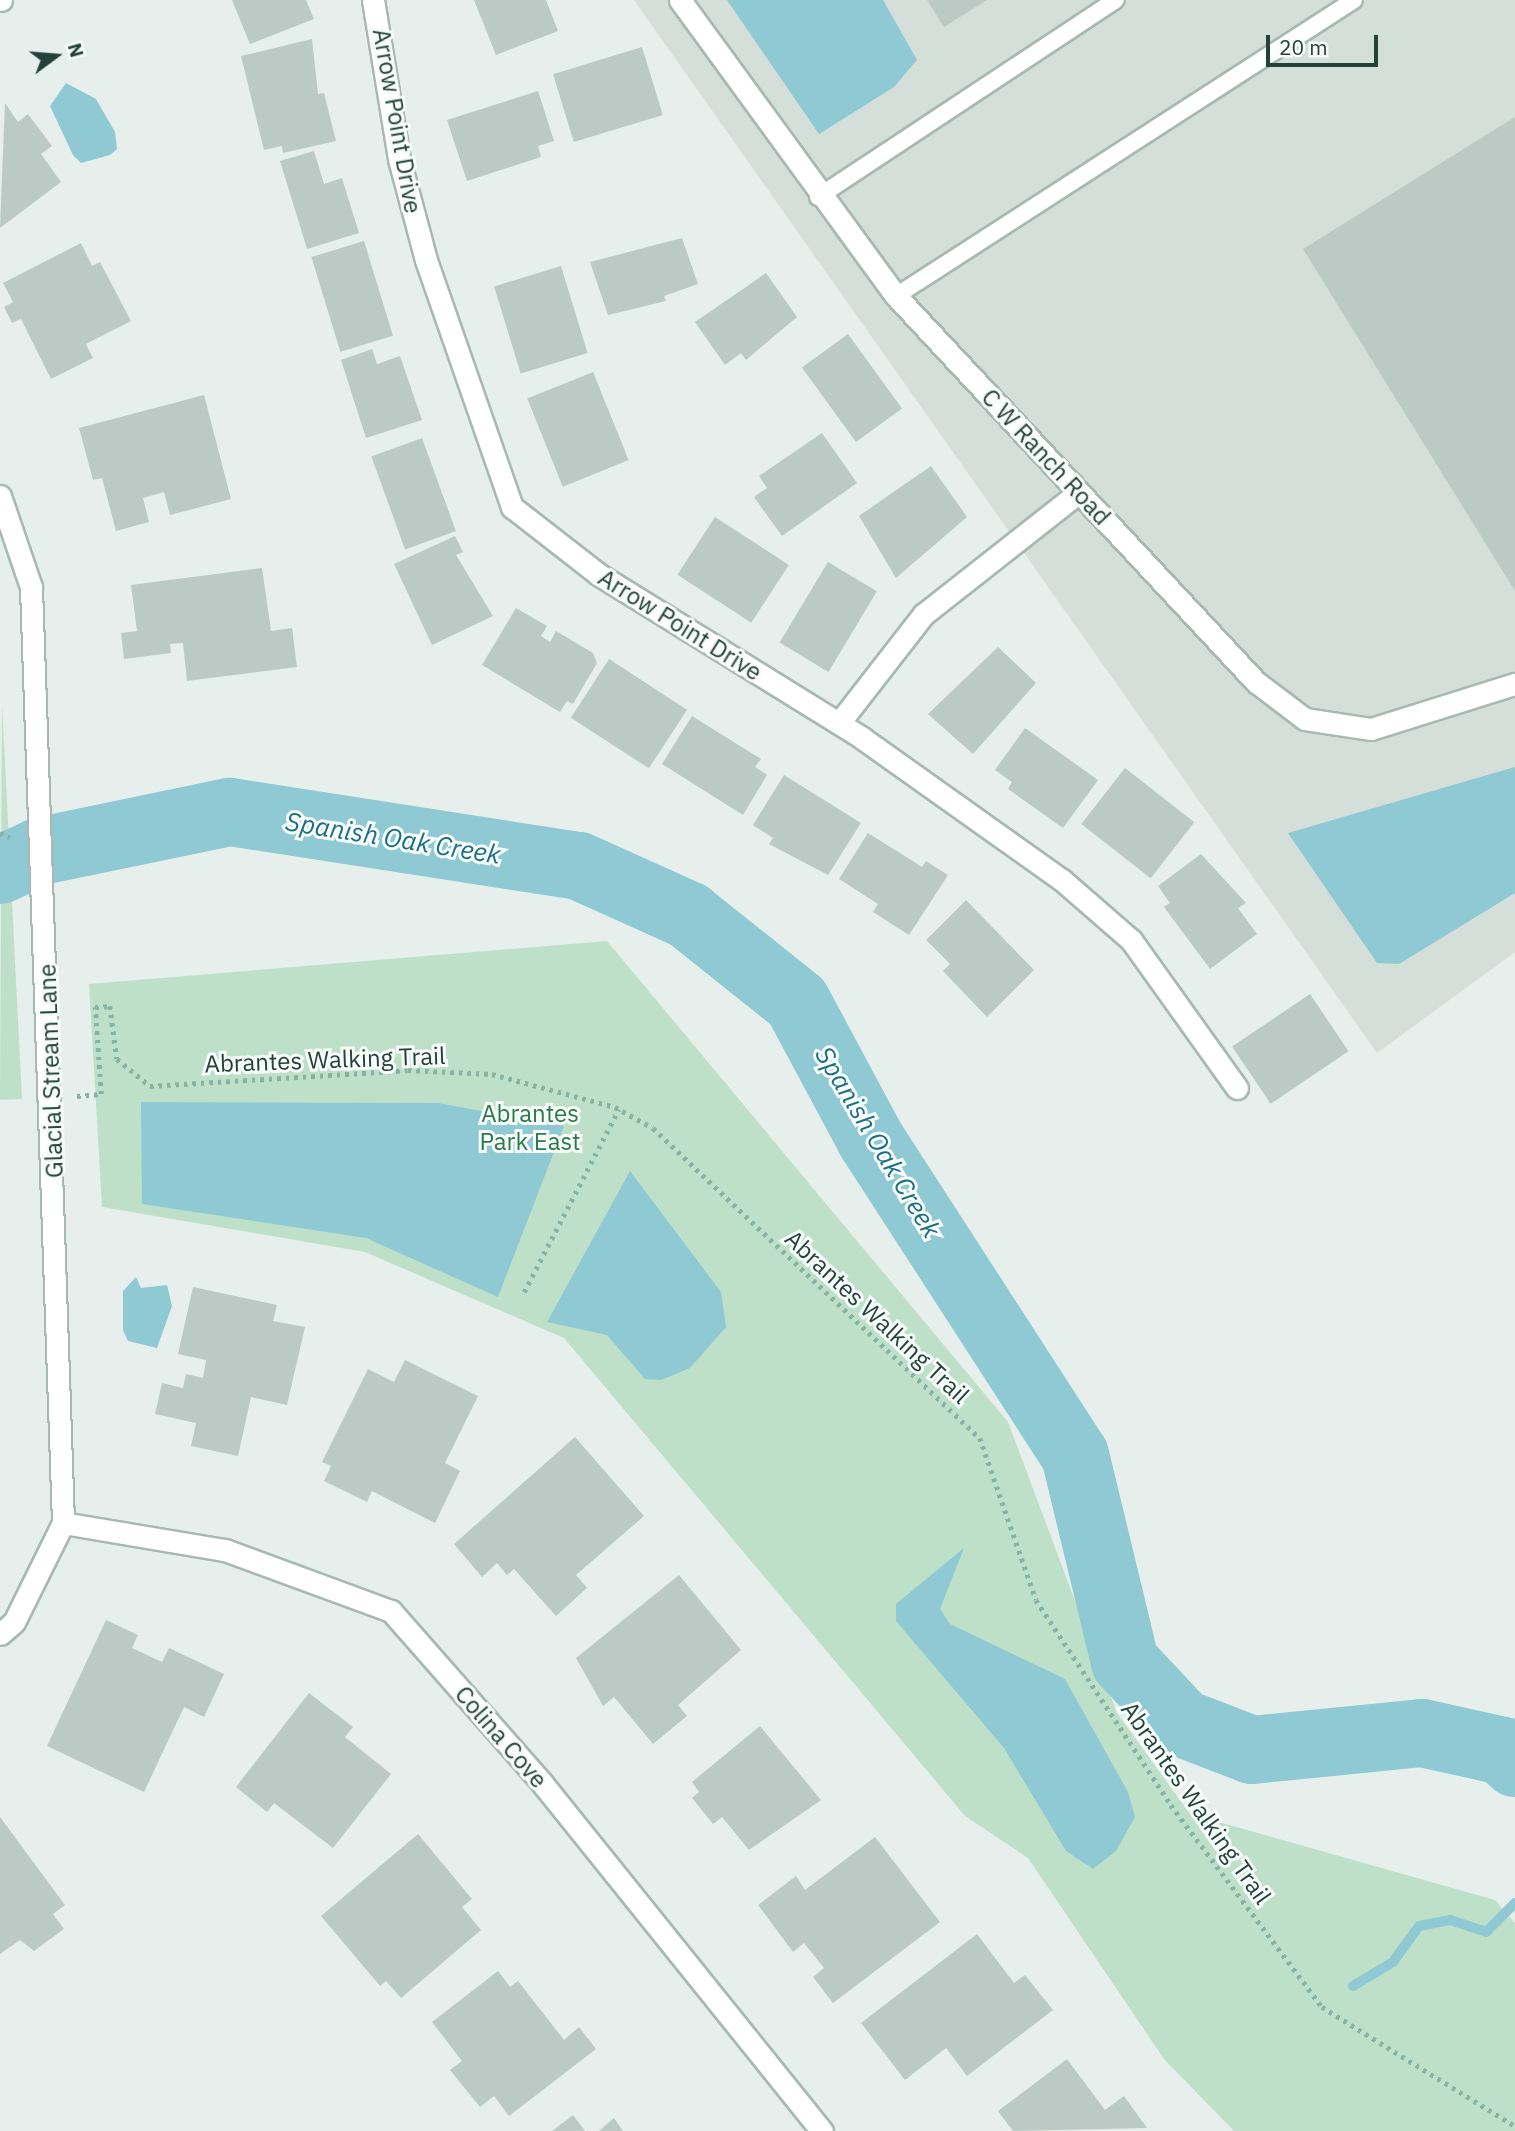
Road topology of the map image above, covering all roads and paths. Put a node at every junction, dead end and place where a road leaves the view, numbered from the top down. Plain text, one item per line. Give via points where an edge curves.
1 (373, 0) edge
2 (680, 0) edge
3 (1116, 0) edge
4 (1354, 0) edge
5 (818, 197) junction
6 (896, 296) junction
7 (1079, 492) junction
8 (0, 496) edge
9 (1515, 684) edge
10 (839, 723) junction
11 (1237, 1088) dead end
12 (52, 1098) junction
13 (619, 1109) junction
14 (524, 1292) dead end
15 (63, 1523) junction
16 (0, 1634) edge
17 (1515, 2126) edge
18 (821, 2131) edge

1 - 10 street, Arrow Point Drive via 399,159 426,260 512,507 598,574
2 - 5 street, C W Ranch Road
3 - 5 lane
4 - 6 lane
5 - 6 street, C W Ranch Road
6 - 7 street, C W Ranch Road
7 - 9 street, C W Ranch Road via 1256,682 1305,719 1371,729
7 - 10 street via 924,614
8 - 12 street, Glacial Stream Lane via 32,587
10 - 11 street, Arrow Point Drive via 1062,880 1131,940
12 - 13 path, Abrantes Walking Trail via 101,1094 95,1007 110,1006 117,1059 150,1086 327,1073 468,1073
12 - 15 street, Glacial Stream Lane
13 - 14 path
13 - 17 path, Abrantes Walking Trail via 653,1128 980,1438 1036,1600 1171,1805 1322,2007
15 - 16 street, Glacial Stream Lane via 14,1622
15 - 18 street, Colina Cove via 225,1550 391,1611 542,1783

